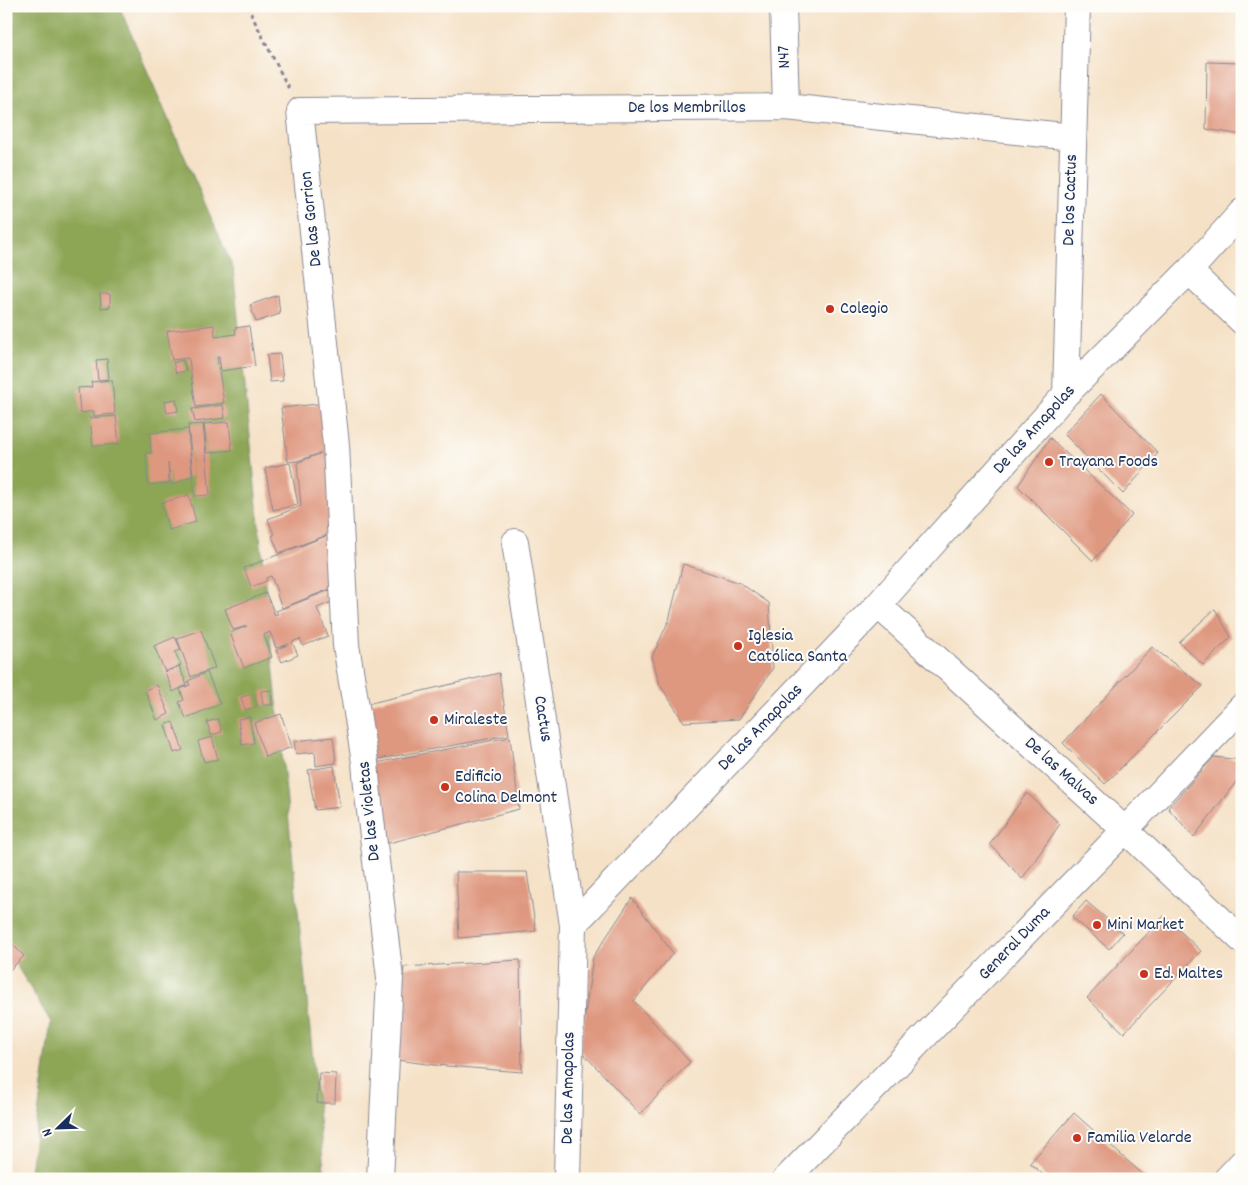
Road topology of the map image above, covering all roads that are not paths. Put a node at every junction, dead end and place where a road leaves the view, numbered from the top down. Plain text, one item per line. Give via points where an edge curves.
1 (783, 6) edge
2 (1077, 6) edge
3 (786, 107) junction
4 (300, 111) joint
5 (1073, 137) junction
6 (1242, 212) edge
7 (1189, 272) junction
8 (1242, 320) edge
9 (1066, 394) junction
10 (336, 445) joint
11 (515, 542) dead end
12 (878, 606) junction
13 (1242, 707) edge
14 (1125, 830) junction
15 (573, 925) junction
16 (1242, 940) edge
17 (1242, 1163) edge
18 (380, 1179) edge
19 (567, 1179) edge
20 (786, 1179) edge
21 (1227, 1179) edge

1 - 3 street, N47
2 - 5 street, De los Cactus
3 - 4 street, De los Membrillos
3 - 5 street, De los Membrillos
4 - 10 street, De las Gorrion
5 - 9 street, De los Cactus
6 - 7 street, De las Amapolas
7 - 8 street
7 - 9 street, De las Amapolas
9 - 12 street, De las Amapolas
10 - 18 street, De las Violetas via 346,644 365,762 390,978
11 - 15 street, Cactus
12 - 14 street, De las Malvas
12 - 15 street, De las Amapolas
13 - 14 street, General Duma
14 - 16 street, De las Malvas
14 - 20 street, General Duma
15 - 19 street, De las Amapolas
17 - 21 street

